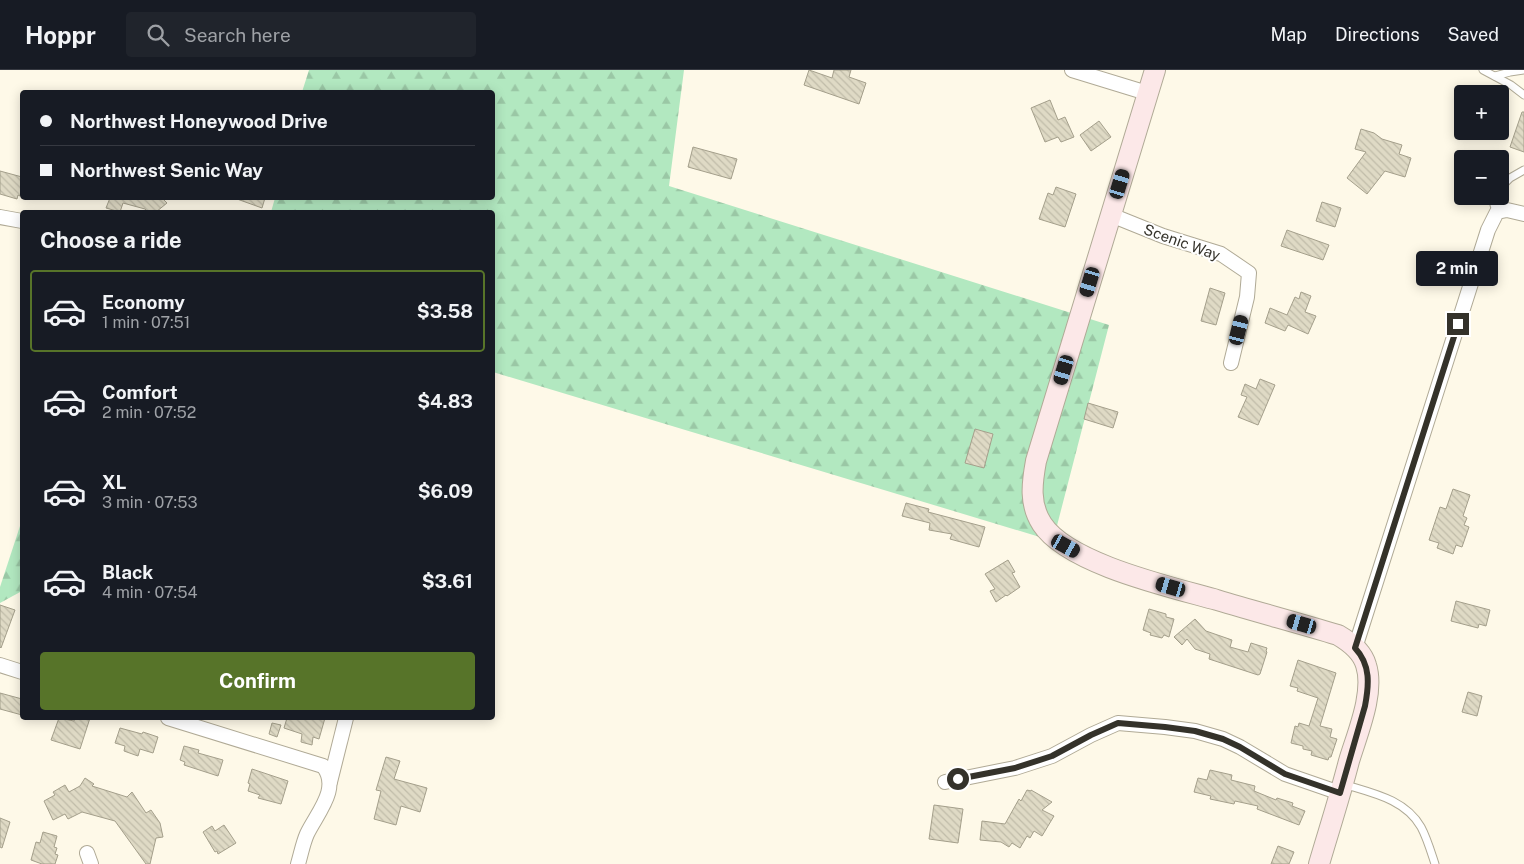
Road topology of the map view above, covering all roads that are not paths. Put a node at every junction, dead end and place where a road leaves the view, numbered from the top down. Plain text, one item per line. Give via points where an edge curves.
1 (1072, 70) edge
2 (1155, 70) edge
3 (1483, 70) edge
4 (1524, 70) edge
5 (1495, 76) junction
6 (1147, 93) junction
7 (1524, 95) edge
8 (1524, 170) edge
9 (1509, 179) edge
10 (1494, 205) edge
11 (1497, 212) junction
12 (1524, 214) edge
13 (1111, 215) junction
14 (0, 217) edge
15 (20, 222) edge
16 (1231, 363) dead end
17 (1355, 648) junction
18 (0, 666) edge
19 (20, 671) edge
20 (175, 720) edge
21 (346, 720) edge
22 (945, 782) dead end
23 (330, 783) junction
24 (1342, 788) junction
25 (298, 864) edge
26 (1319, 864) edge
27 (1435, 864) edge

1 - 6 street
2 - 6 street
3 - 5 lane
4 - 5 lane
5 - 7 lane
6 - 13 street
8 - 9 lane
10 - 11 lane
11 - 12 street via 1507,210
11 - 17 street via 1488,230
13 - 16 street, Scenic Way via 1221,254 1249,274 1248,297
13 - 17 street via 1036,461 1032,484 1035,512 1048,531 1066,546 1117,570 1338,635
14 - 15 street
17 - 24 street via 1366,664 1368,692
18 - 19 street
20 - 23 street via 316,762 326,769
21 - 23 street
22 - 24 street via 1015,768 1052,756 1118,723 1195,731 1223,739 1285,774
23 - 25 street via 324,804 307,834
24 - 26 street
24 - 27 lane via 1397,802 1416,819

